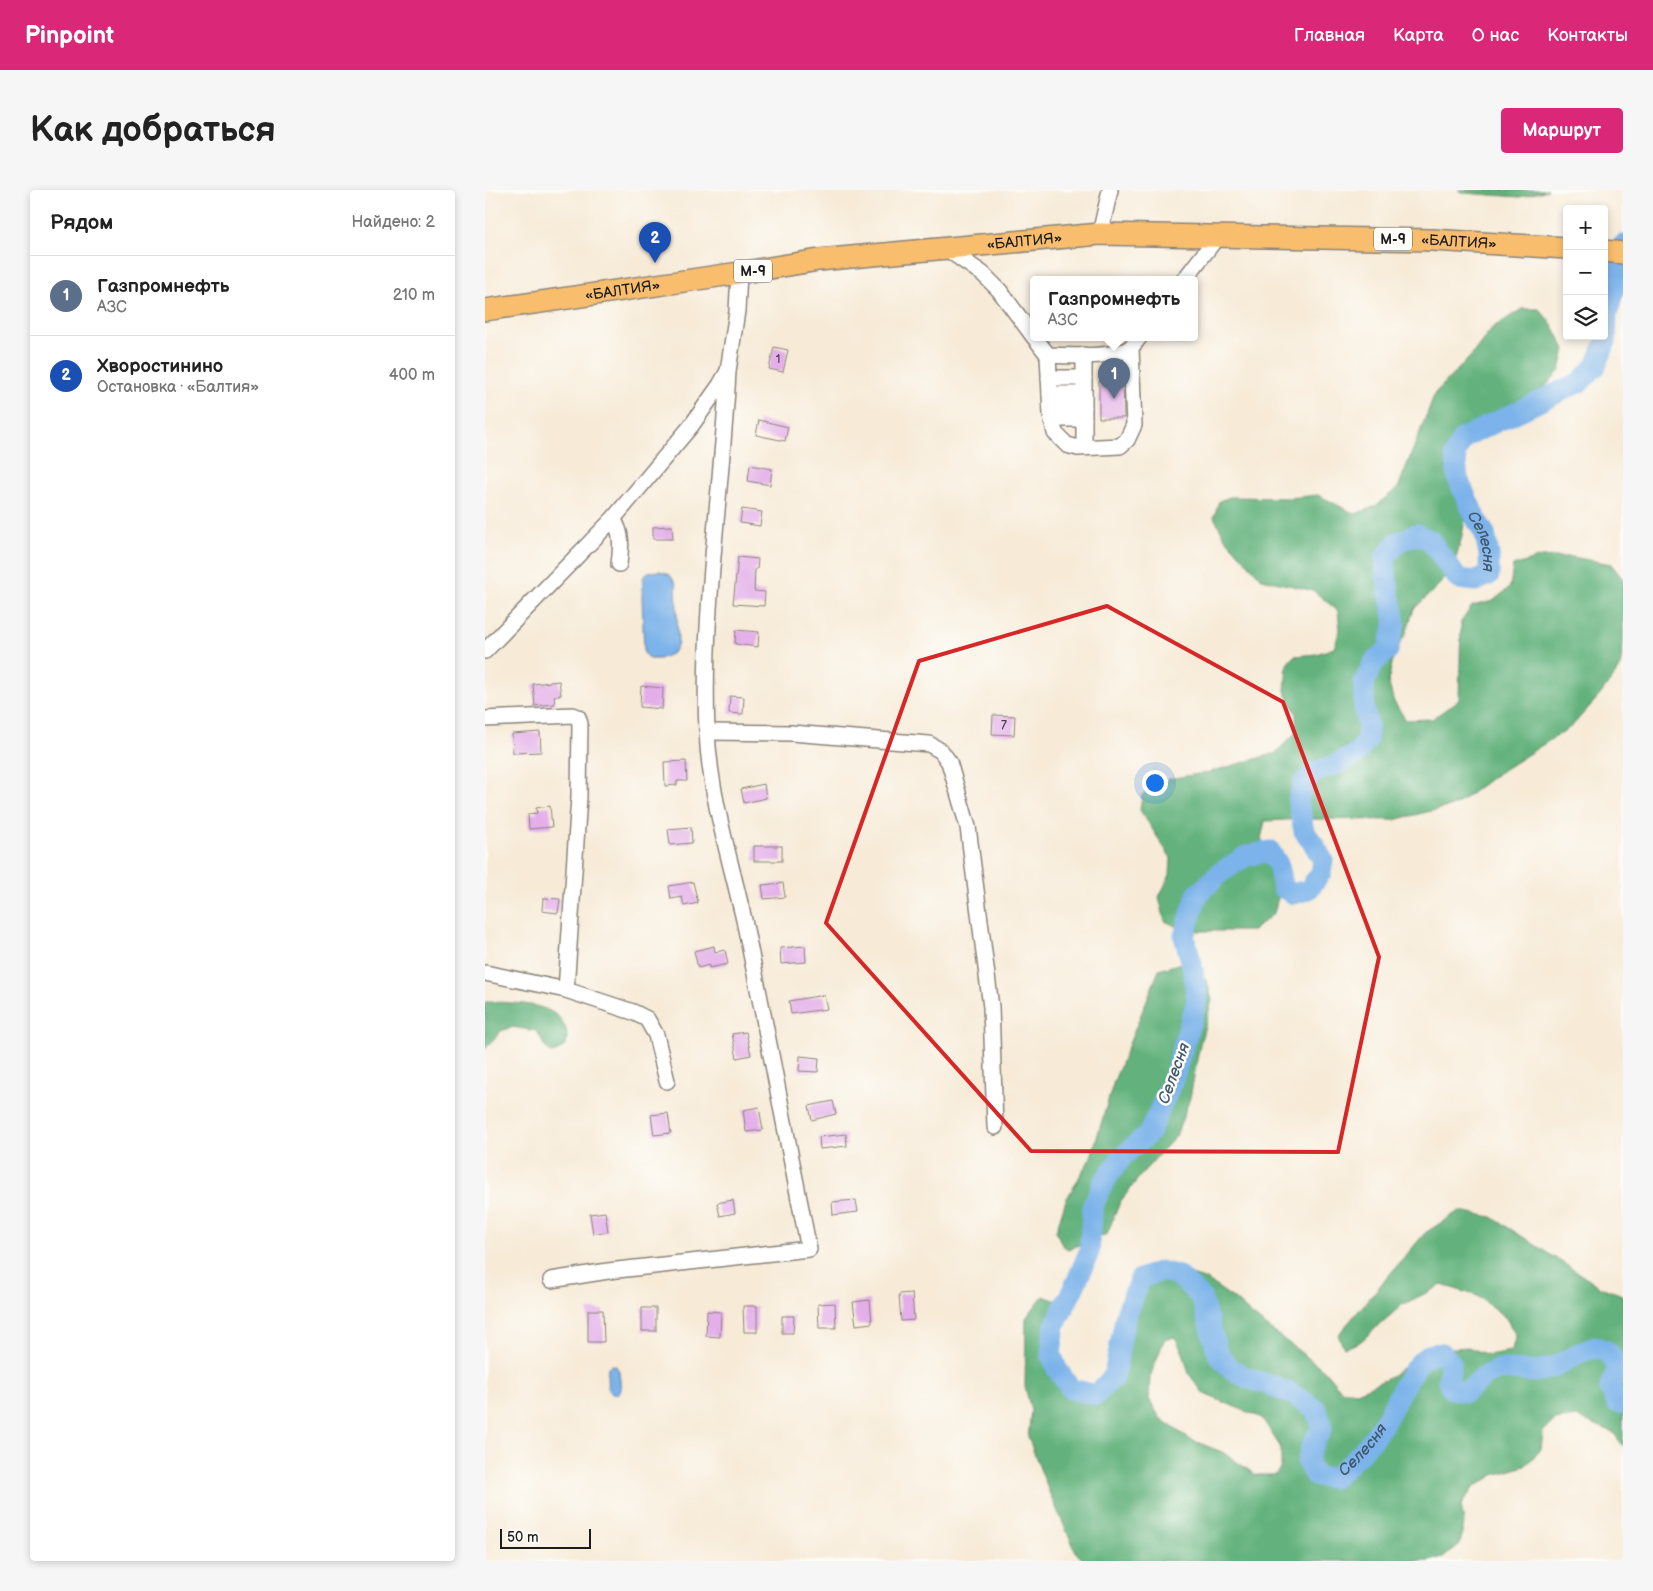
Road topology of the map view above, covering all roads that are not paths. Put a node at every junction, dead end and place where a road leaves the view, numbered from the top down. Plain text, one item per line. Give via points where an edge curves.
1 (1110, 190) edge
2 (1100, 234) junction
3 (1218, 236) junction
4 (1563, 248) edge
5 (947, 249) junction
6 (1608, 251) edge
7 (1623, 253) edge
8 (739, 273) junction
9 (1187, 276) edge
10 (485, 310) edge
11 (1030, 332) edge
12 (1037, 341) edge
13 (1135, 343) edge
14 (1048, 355) junction
15 (1084, 355) junction
16 (728, 371) junction
17 (1049, 378) junction
18 (1084, 378) junction
19 (1051, 407) junction
20 (1084, 407) junction
21 (1084, 447) junction
22 (613, 520) junction
23 (619, 564) dead end
24 (485, 651) edge
25 (485, 719) edge
26 (707, 732) junction
27 (485, 973) edge
28 (565, 990) junction
29 (667, 1081) dead end
30 (995, 1127) dead end
31 (551, 1280) dead end

1 - 2 street
2 - 3 highway, «БАЛТИЯ» / М-9
2 - 5 highway, «БАЛТИЯ» / М-9
3 - 4 highway, «БАЛТИЯ» / М-9 via 1431,240
3 - 9 street
5 - 8 highway, «БАЛТИЯ» / М-9 via 819,260
5 - 11 street via 983,274
6 - 7 highway
8 - 10 highway, «БАЛТИЯ» / М-9
8 - 16 street
12 - 14 street
13 - 15 street via 1117,354
13 - 21 street via 1134,425 1131,433 1120,446
14 - 15 street
14 - 17 street
15 - 18 street
16 - 22 street via 691,426
16 - 26 street via 710,574
17 - 18 street
17 - 19 street
18 - 20 street
19 - 20 street
19 - 20 street
19 - 21 street via 1055,433 1067,445
20 - 21 street
22 - 23 street via 621,542
22 - 24 street
25 - 28 street via 578,717 579,797
26 - 30 street via 791,733 929,744 941,751 949,762 968,827 991,1008
26 - 31 street via 711,776 809,1249
27 - 28 street
28 - 29 street via 647,1019 656,1035

